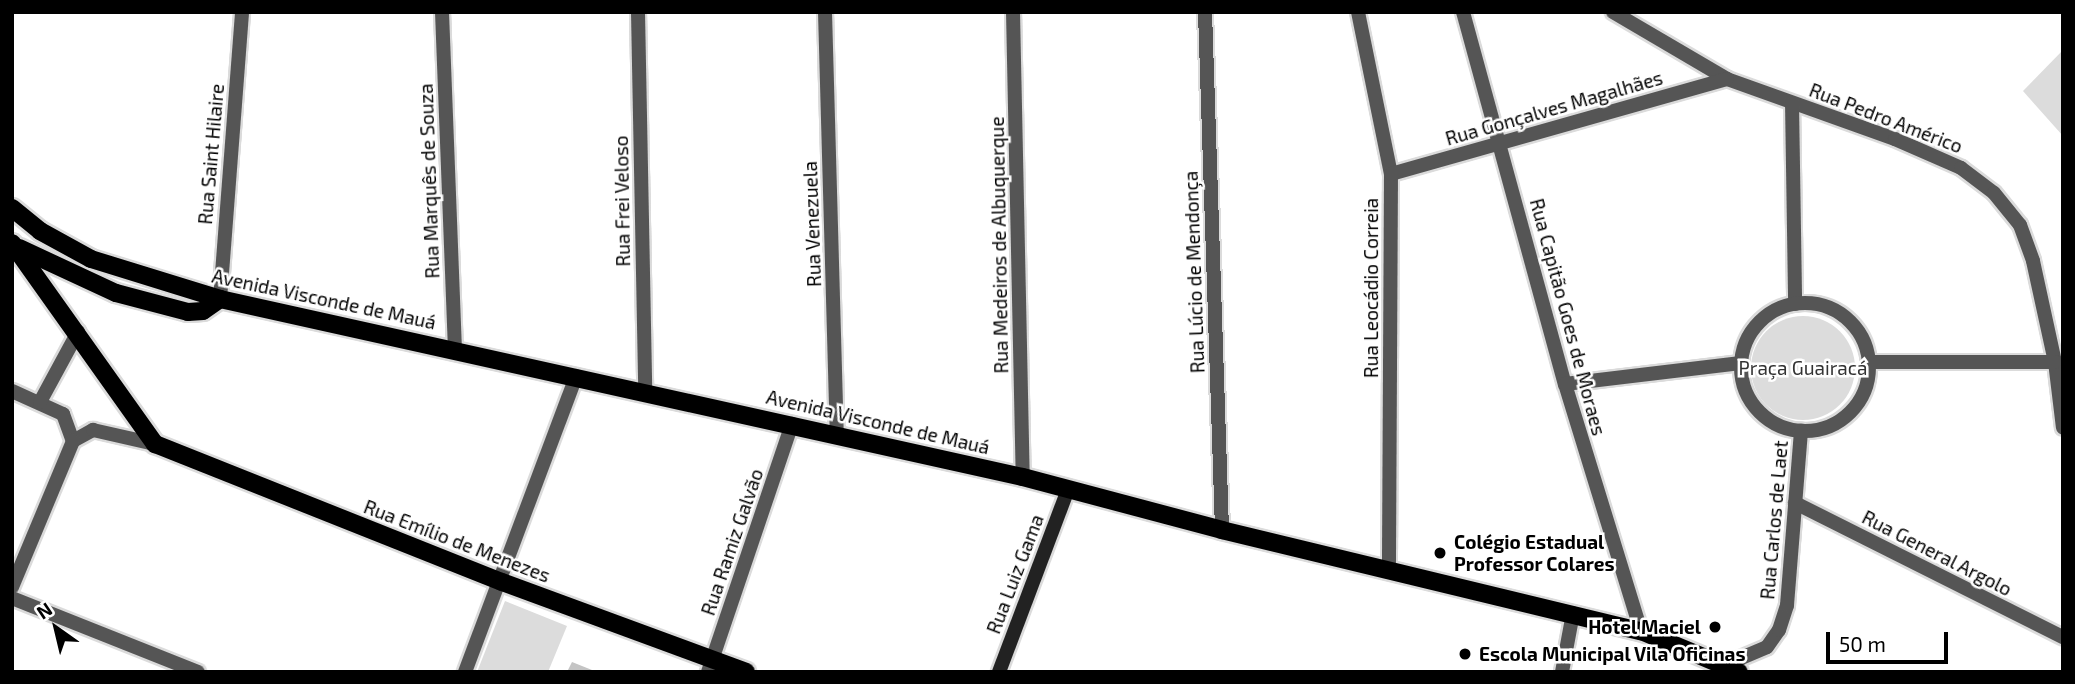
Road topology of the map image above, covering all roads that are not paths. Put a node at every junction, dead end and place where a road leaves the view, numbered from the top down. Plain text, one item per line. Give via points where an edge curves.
1 (243, 12) edge
2 (442, 12) edge
3 (638, 12) edge
4 (825, 12) edge
5 (1013, 12) edge
6 (1205, 12) edge
7 (1358, 12) edge
8 (1463, 12) edge
9 (1613, 12) edge
10 (1727, 79) junction
11 (1792, 103) junction
12 (1501, 144) junction
13 (1391, 174) junction
14 (12, 208) edge
15 (15, 245) edge
16 (220, 299) junction
17 (1796, 304) junction
18 (78, 332) junction
19 (455, 348) junction
20 (1869, 362) junction
21 (2055, 362) junction
22 (1741, 363) junction
23 (576, 376) junction
24 (1565, 384) junction
25 (645, 390) junction
26 (12, 391) edge
27 (40, 402) junction
28 (792, 424) junction
29 (2063, 428) edge
30 (1801, 431) junction
31 (836, 434) junction
32 (73, 441) junction
33 (155, 444) junction
34 (1023, 477) junction
35 (1068, 489) junction
36 (1795, 503) junction
37 (1222, 530) junction
38 (1389, 568) junction
39 (502, 582) junction
40 (12, 587) edge
41 (12, 598) edge
42 (1573, 613) junction
43 (1641, 631) junction
44 (2063, 637) edge
45 (711, 666) edge
46 (1733, 668) edge
47 (198, 672) edge
48 (465, 672) edge
49 (746, 672) edge
50 (999, 672) edge
51 (1562, 672) edge

1 - 16 street, Rua Saint Hilaire
2 - 19 street, Rua Marquês de Souza
3 - 25 street, Rua Frei Veloso
4 - 31 street, Rua Venezuela
5 - 34 street, Rua Medeiros de Albuquerque
6 - 37 street, Rua Lúcio de Mendonça
7 - 13 street, Rua Leocádio Correia
8 - 12 street, Rua Capitão Goes de Moraes
9 - 10 street, Rua Pedro Américo
10 - 11 street, Rua Pedro Américo
10 - 12 street, Rua Gonçalves Magalhães
11 - 17 street
11 - 21 street, Rua Pedro Américo via 1961,168 1994,193 2020,225 2034,261
12 - 13 street, Rua Gonçalves Magalhães
12 - 24 street, Rua Capitão Goes de Moraes
13 - 38 street, Rua Leocádio Correia
14 - 16 main road, Avenida Visconde de Mauá via 40,231 91,259
15 - 16 main road via 116,293 188,312 203,311
15 - 18 main road
16 - 19 main road, Avenida Visconde de Mauá
17 - 20 street via 1816,304 1853,324 1864,341
17 - 22 street via 1758,324 1746,342
18 - 27 street
18 - 33 main road
19 - 23 main road, Avenida Visconde de Mauá
20 - 21 street
20 - 30 street via 1867,384 1858,404 1822,429
21 - 29 street, Rua Pedro Américo
22 - 24 street
22 - 30 street via 1743,383 1757,409 1781,427
23 - 25 main road, Avenida Visconde de Mauá
23 - 39 street
24 - 43 street, Rua Capitão Goes de Moraes
25 - 28 main road, Avenida Visconde de Mauá
26 - 27 street
27 - 32 street via 63,414
28 - 31 main road, Avenida Visconde de Mauá
28 - 45 street, Rua Ramiz Galvão
30 - 36 street, Rua Carlos de Laet
31 - 34 main road, Avenida Visconde de Mauá
32 - 33 street, Rua Emílio de Menezes via 93,430
32 - 40 street
33 - 39 main road, Rua Emílio de Menezes
34 - 35 main road, Avenida Visconde de Mauá
35 - 37 main road, Avenida Visconde de Mauá
35 - 50 street, Rua Luiz Gama
36 - 44 street, Rua General Argolo
36 - 46 street, Rua Carlos de Laet via 1787,605 1779,630 1767,647
37 - 38 main road, Avenida Visconde de Mauá
38 - 42 main road, Avenida Visconde de Mauá
39 - 45 main road, Rua Emílio de Menezes
39 - 48 street
41 - 47 street
42 - 43 main road, Avenida Visconde de Mauá
42 - 51 street
43 - 46 main road, Avenida Visconde de Mauá
45 - 49 main road, Rua Emílio de Menezes

